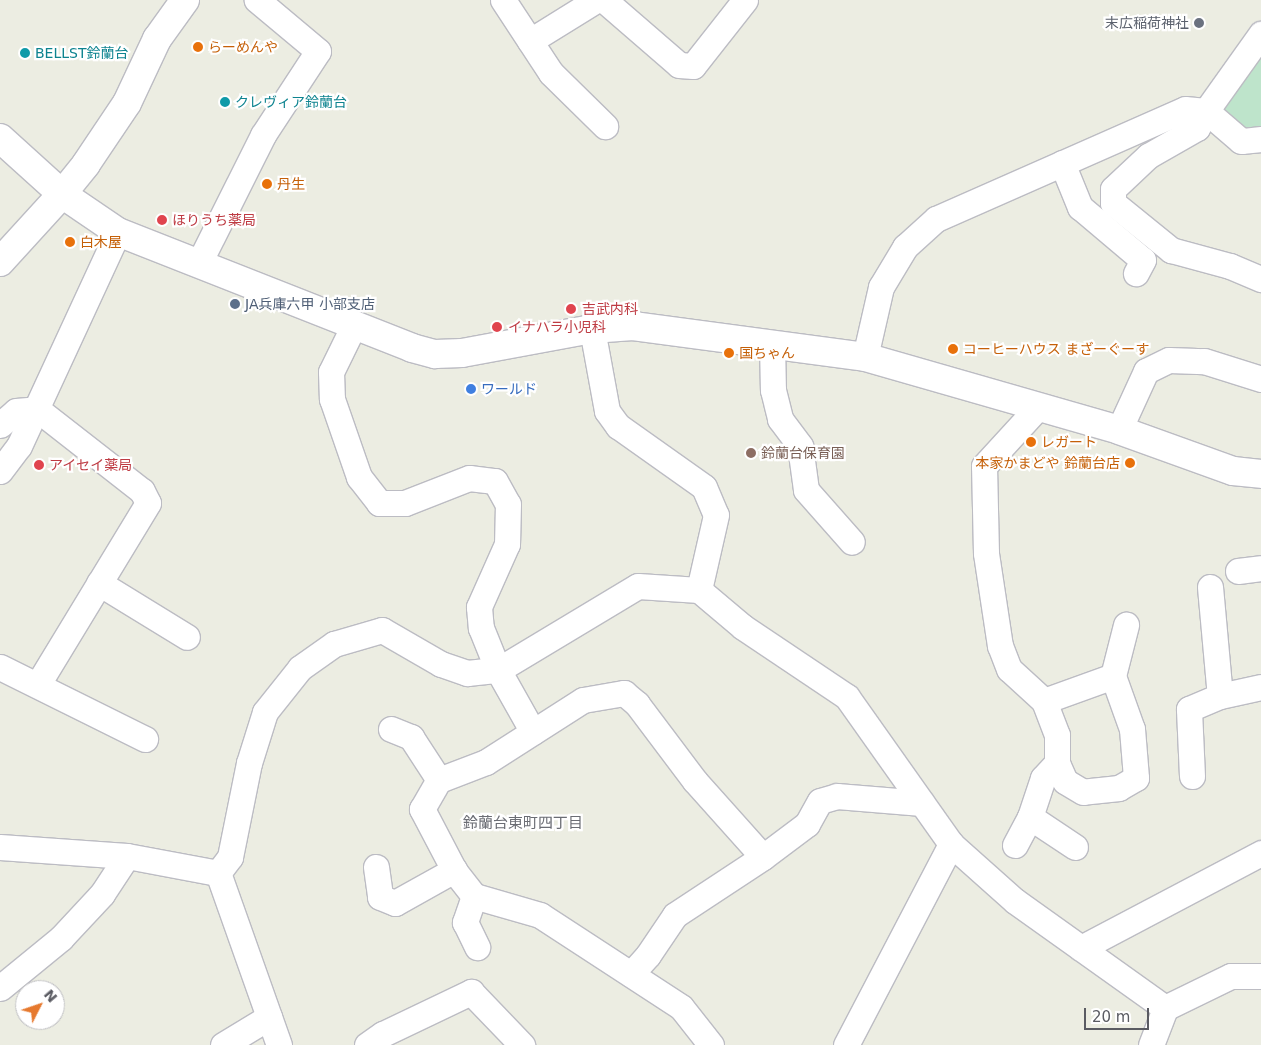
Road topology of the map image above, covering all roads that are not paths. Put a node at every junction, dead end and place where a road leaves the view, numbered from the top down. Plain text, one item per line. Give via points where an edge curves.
1 (184, 0) edge
2 (257, 0) edge
3 (503, 0) edge
4 (596, 0) edge
5 (604, 0) edge
6 (745, 0) edge
7 (1261, 34) edge
8 (530, 41) junction
9 (1206, 111) junction
10 (605, 126) dead end
11 (0, 138) edge
12 (1261, 139) edge
13 (1062, 163) junction
14 (62, 194) junction
15 (118, 232) junction
16 (0, 262) edge
17 (199, 263) junction
18 (1136, 273) dead end
19 (1261, 279) edge
20 (354, 325) junction
21 (592, 328) junction
22 (772, 344) junction
23 (866, 357) junction
24 (1261, 378) edge
25 (1038, 407) junction
26 (37, 409) junction
27 (0, 425) edge
28 (1120, 430) junction
29 (0, 471) edge
30 (1261, 474) edge
31 (852, 542) dead end
32 (100, 583) junction
33 (1210, 586) dead end
34 (699, 590) junction
35 (1126, 625) dead end
36 (187, 637) dead end
37 (0, 666) edge
38 (498, 670) junction
39 (1113, 676) junction
40 (38, 684) junction
41 (1261, 687) edge
42 (1220, 696) junction
43 (1044, 701) junction
44 (391, 729) dead end
45 (533, 732) junction
46 (145, 739) dead end
47 (1057, 763) junction
48 (1192, 776) dead end
49 (440, 780) junction
50 (922, 803) junction
51 (1030, 818) junction
52 (950, 844) junction
53 (1015, 845) dead end
54 (0, 847) edge
55 (1075, 847) dead end
56 (1261, 853) edge
57 (127, 856) junction
58 (763, 857) junction
59 (376, 866) dead end
60 (454, 870) junction
61 (218, 873) junction
62 (474, 896) junction
63 (477, 947) dead end
64 (1080, 948) junction
65 (631, 974) junction
66 (1261, 976) edge
67 (0, 988) edge
68 (1165, 1008) junction
69 (269, 1016) junction
70 (223, 1045) edge
71 (279, 1045) edge
72 (367, 1045) edge
73 (522, 1045) edge
74 (711, 1045) edge
75 (846, 1045) edge
76 (1151, 1045) edge

1 - 14 street via 157,39 127,102
2 - 17 street via 318,51 263,135
3 - 8 street
4 - 8 street
5 - 6 street via 679,65 693,66
7 - 9 street
8 - 10 street via 551,73
9 - 12 street via 1240,142
9 - 13 street via 1184,109
9 - 19 street via 1197,128 1148,156 1113,189 1113,203 1170,250 1230,266
11 - 14 street
13 - 18 street via 1080,207 1144,260
13 - 23 street via 936,218 905,247 881,287
14 - 15 street
14 - 16 street
15 - 17 street
15 - 26 street
17 - 20 street
20 - 21 street via 435,354 462,353
20 - 38 street via 331,372 332,399 358,477 379,503 406,503 470,478 495,481 508,504 507,544 479,607 481,628
21 - 22 street via 632,326
21 - 34 street via 607,411 618,426 704,487 716,515
22 - 23 street
22 - 31 street via 773,390 780,419 800,446 806,490
23 - 25 street
24 - 28 street via 1204,361 1169,360 1146,371
25 - 28 street
25 - 43 street via 984,466 986,553 1000,646 1009,669
26 - 27 street via 16,411
26 - 29 street via 19,446
26 - 32 street via 142,491 148,503
28 - 30 street via 1233,471
32 - 36 street
32 - 40 street
33 - 42 street
34 - 38 street via 638,586
34 - 50 street via 742,628 847,697
35 - 39 street
37 - 40 street
38 - 45 street
38 - 61 street via 467,673 441,664 382,630 334,644 300,668 265,712 249,762 230,857
39 - 43 street
39 - 47 street via 1132,729 1136,778 1119,788 1083,792 1065,781
40 - 46 street
41 - 42 street
42 - 48 street via 1189,709
43 - 47 street via 1057,735
44 - 49 street via 411,737
45 - 49 street via 486,762
45 - 58 street via 583,700 624,693 637,704 695,781
47 - 51 street via 1043,778
49 - 60 street via 422,809
50 - 52 street
50 - 58 street via 838,796 820,801 807,824
51 - 53 street
51 - 55 street
52 - 64 street via 1015,901
52 - 75 street
54 - 57 street
56 - 64 street
57 - 61 street
57 - 67 street via 102,894 60,938
58 - 65 street via 675,915
59 - 60 street via 380,897 395,903
60 - 62 street
61 - 69 street
62 - 63 street via 465,922
62 - 65 street via 540,915
64 - 68 street
65 - 74 street via 680,1006
66 - 68 street via 1231,976
68 - 76 street
69 - 70 street
69 - 71 street
72 - 73 street via 383,1034 471,992

